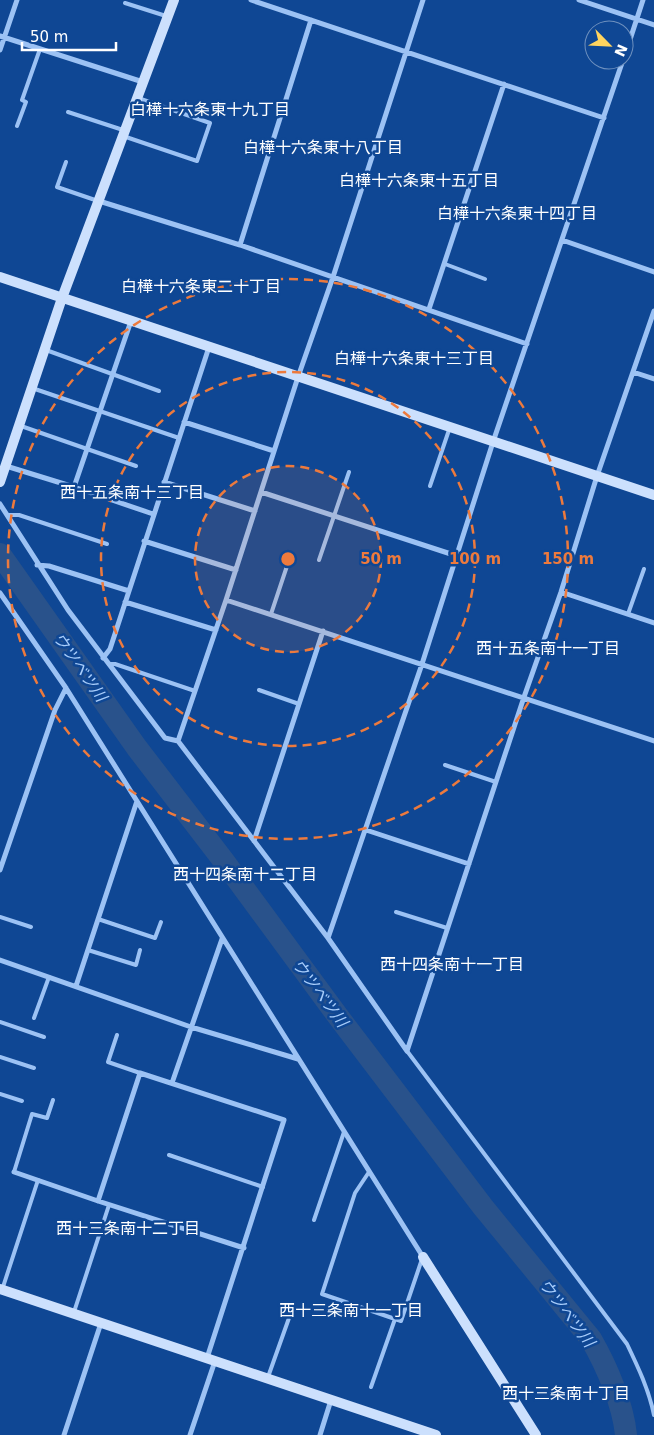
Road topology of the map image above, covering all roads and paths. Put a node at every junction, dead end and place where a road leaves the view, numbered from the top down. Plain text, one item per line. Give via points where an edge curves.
1 (17, 0) edge
2 (174, 0) edge
3 (251, 0) edge
4 (423, 0) edge
5 (579, 0) edge
6 (643, 0) edge
7 (125, 3) dead end
8 (168, 17) junction
9 (637, 19) junction
10 (311, 20) junction
11 (654, 25) edge
12 (634, 28) edge
13 (2, 37) edge
14 (40, 49) junction
15 (0, 50) edge
16 (406, 52) junction
17 (620, 70) edge
18 (144, 82) junction
19 (504, 84) junction
20 (138, 98) junction
21 (68, 112) dead end
22 (604, 118) junction
23 (17, 126) dead end
24 (124, 133) junction
25 (66, 162) dead end
26 (99, 201) junction
27 (562, 240) junction
28 (240, 245) junction
29 (444, 264) junction
30 (654, 272) edge
31 (0, 277) edge
32 (333, 277) junction
33 (484, 279) dead end
34 (62, 298) junction
35 (430, 309) junction
36 (654, 311) edge
37 (131, 320) junction
38 (527, 344) junction
39 (209, 346) junction
40 (44, 350) junction
41 (633, 372) junction
42 (113, 373) junction
43 (298, 377) junction
44 (654, 379) edge
45 (32, 388) junction
46 (159, 391) dead end
47 (100, 410) junction
48 (184, 422) junction
49 (19, 425) junction
50 (450, 428) junction
51 (179, 438) junction
52 (493, 442) junction
53 (88, 448) junction
54 (274, 451) junction
55 (6, 466) junction
56 (136, 466) dead end
57 (350, 472) dead end
58 (597, 476) junction
59 (0, 482) edge
60 (164, 482) junction
61 (430, 486) dead end
62 (74, 487) junction
63 (262, 492) junction
64 (654, 495) edge
65 (0, 504) edge
66 (255, 511) junction
67 (153, 514) junction
68 (8, 515) junction
69 (334, 516) junction
70 (144, 542) junction
71 (107, 544) dead end
72 (457, 556) junction
73 (319, 560) dead end
74 (38, 565) junction
75 (287, 566) dead end
76 (644, 569) dead end
77 (236, 570) junction
78 (128, 591) junction
79 (562, 592) junction
80 (0, 593) edge
81 (226, 600) junction
82 (125, 602) junction
83 (271, 614) junction
84 (628, 614) junction
85 (654, 623) edge
86 (216, 630) junction
87 (323, 631) junction
88 (103, 658) junction
89 (108, 664) junction
90 (422, 664) junction
91 (66, 688) junction
92 (259, 690) dead end
93 (195, 691) junction
94 (524, 697) junction
95 (299, 704) junction
96 (178, 741) junction
97 (654, 741) edge
98 (445, 765) dead end
99 (496, 782) junction
100 (137, 801) junction
101 (366, 830) junction
102 (254, 842) junction
103 (469, 864) junction
104 (0, 870) edge
105 (396, 912) dead end
106 (0, 917) edge
107 (98, 919) junction
108 (161, 922) dead end
109 (31, 927) dead end
110 (447, 928) junction
111 (328, 938) junction
112 (222, 939) junction
113 (88, 950) junction
114 (140, 950) dead end
115 (0, 960) edge
116 (49, 977) junction
117 (76, 986) junction
118 (34, 1018) dead end
119 (0, 1022) edge
120 (191, 1027) junction
121 (117, 1035) dead end
122 (44, 1037) dead end
123 (407, 1050) junction
124 (0, 1057) edge
125 (298, 1059) junction
126 (34, 1068) dead end
127 (140, 1072) junction
128 (172, 1083) junction
129 (0, 1094) edge
130 (53, 1100) dead end
131 (22, 1101) dead end
132 (344, 1132) junction
133 (169, 1155) dead end
134 (14, 1172) joint
135 (369, 1172) junction
136 (38, 1180) junction
137 (263, 1187) junction
138 (98, 1201) junction
139 (110, 1205) junction
140 (314, 1220) dead end
141 (244, 1248) junction
142 (423, 1257) junction
143 (1, 1290) edge
144 (294, 1304) dead end
145 (73, 1314) junction
146 (395, 1319) junction
147 (101, 1323) junction
148 (211, 1359) junction
149 (268, 1378) junction
150 (371, 1387) dead end
151 (331, 1400) junction
152 (654, 1415) edge
153 (64, 1435) edge
154 (190, 1435) edge
155 (320, 1435) edge
156 (436, 1435) edge
157 (536, 1435) edge

1 - 13 street
2 - 8 street
3 - 10 street
4 - 16 street
5 - 9 street
6 - 9 street
7 - 8 lane
8 - 18 street
9 - 11 street
9 - 12 street
10 - 16 street
10 - 28 street
13 - 14 street
13 - 15 street
14 - 18 street
14 - 23 lane via 22,100 26,102
16 - 19 street
16 - 32 street
17 - 22 street
18 - 20 street
19 - 22 street
19 - 29 street
20 - 24 street
20 - 24 lane via 210,123 197,162
21 - 24 lane
22 - 27 street
24 - 26 street
25 - 26 lane via 56,187
26 - 28 street
26 - 34 street
27 - 30 street
27 - 38 street
28 - 32 street
29 - 33 lane
29 - 35 street
31 - 34 street
32 - 35 street
32 - 43 street
34 - 37 street
34 - 40 street
35 - 38 street
36 - 41 street
37 - 39 street
37 - 42 street
38 - 52 street
39 - 43 street
39 - 48 street
40 - 42 lane
40 - 45 street
41 - 44 street
41 - 58 street
42 - 46 lane
42 - 47 street
43 - 50 street
43 - 54 street
45 - 47 lane
45 - 49 street
47 - 51 lane
47 - 53 street
48 - 51 street
48 - 54 street
49 - 53 lane
49 - 55 street
50 - 52 street
50 - 61 lane
51 - 60 street
52 - 58 street
52 - 72 street
53 - 56 lane
53 - 62 street
54 - 63 street
55 - 59 street
55 - 62 street
57 - 69 lane
58 - 64 street
58 - 79 street
60 - 66 street
60 - 67 street
62 - 67 street
63 - 66 street
63 - 69 street
65 - 68 street
66 - 77 street
67 - 70 street
68 - 71 lane via 19,515
68 - 74 street
69 - 72 street
69 - 73 lane
70 - 77 street
70 - 78 street
72 - 90 street
74 - 78 street
74 - 88 street
75 - 83 lane
76 - 84 lane
77 - 81 street
78 - 82 street
79 - 84 street
79 - 94 street
80 - 91 street
81 - 83 street
81 - 86 street
82 - 86 street
82 - 88 street via 110,649
83 - 87 street
84 - 85 street
86 - 93 street
87 - 90 street
87 - 95 street
88 - 89 street
89 - 93 lane
89 - 96 street via 165,738
90 - 94 street
90 - 101 street
91 - 100 street
91 - 104 street via 55,710
92 - 95 lane
93 - 96 street
94 - 97 street
94 - 99 street
95 - 102 street
96 - 102 street
98 - 99 lane
99 - 103 street
100 - 107 street
100 - 112 street
101 - 103 street
101 - 111 street
102 - 111 street
103 - 110 street
105 - 110 lane
106 - 109 lane
107 - 108 lane via 155,938
107 - 113 street
110 - 123 street
111 - 123 street
112 - 120 street
112 - 125 street
113 - 114 lane via 136,965
113 - 117 street
115 - 116 street
116 - 117 street
116 - 118 lane
117 - 120 street
119 - 122 lane
120 - 125 street
120 - 128 street
121 - 127 lane via 108,1062
123 - 152 lane via 627,1344 648,1392
124 - 126 lane
125 - 132 street
127 - 128 street
127 - 138 street
128 - 137 street via 284,1120
129 - 131 lane
130 - 134 lane via 47,1118 32,1114
132 - 135 street
132 - 140 lane
133 - 137 lane
134 - 136 street
135 - 142 street
135 - 146 lane via 356,1193 322,1294
136 - 138 street
136 - 143 lane
137 - 141 street
138 - 139 street
139 - 141 street
139 - 145 lane
141 - 148 street
142 - 146 lane via 401,1321
142 - 157 street
143 - 145 street
144 - 149 lane
145 - 147 street
146 - 150 lane
147 - 148 street
147 - 153 street
148 - 149 street
148 - 154 street
149 - 151 street
151 - 155 street
151 - 156 street

